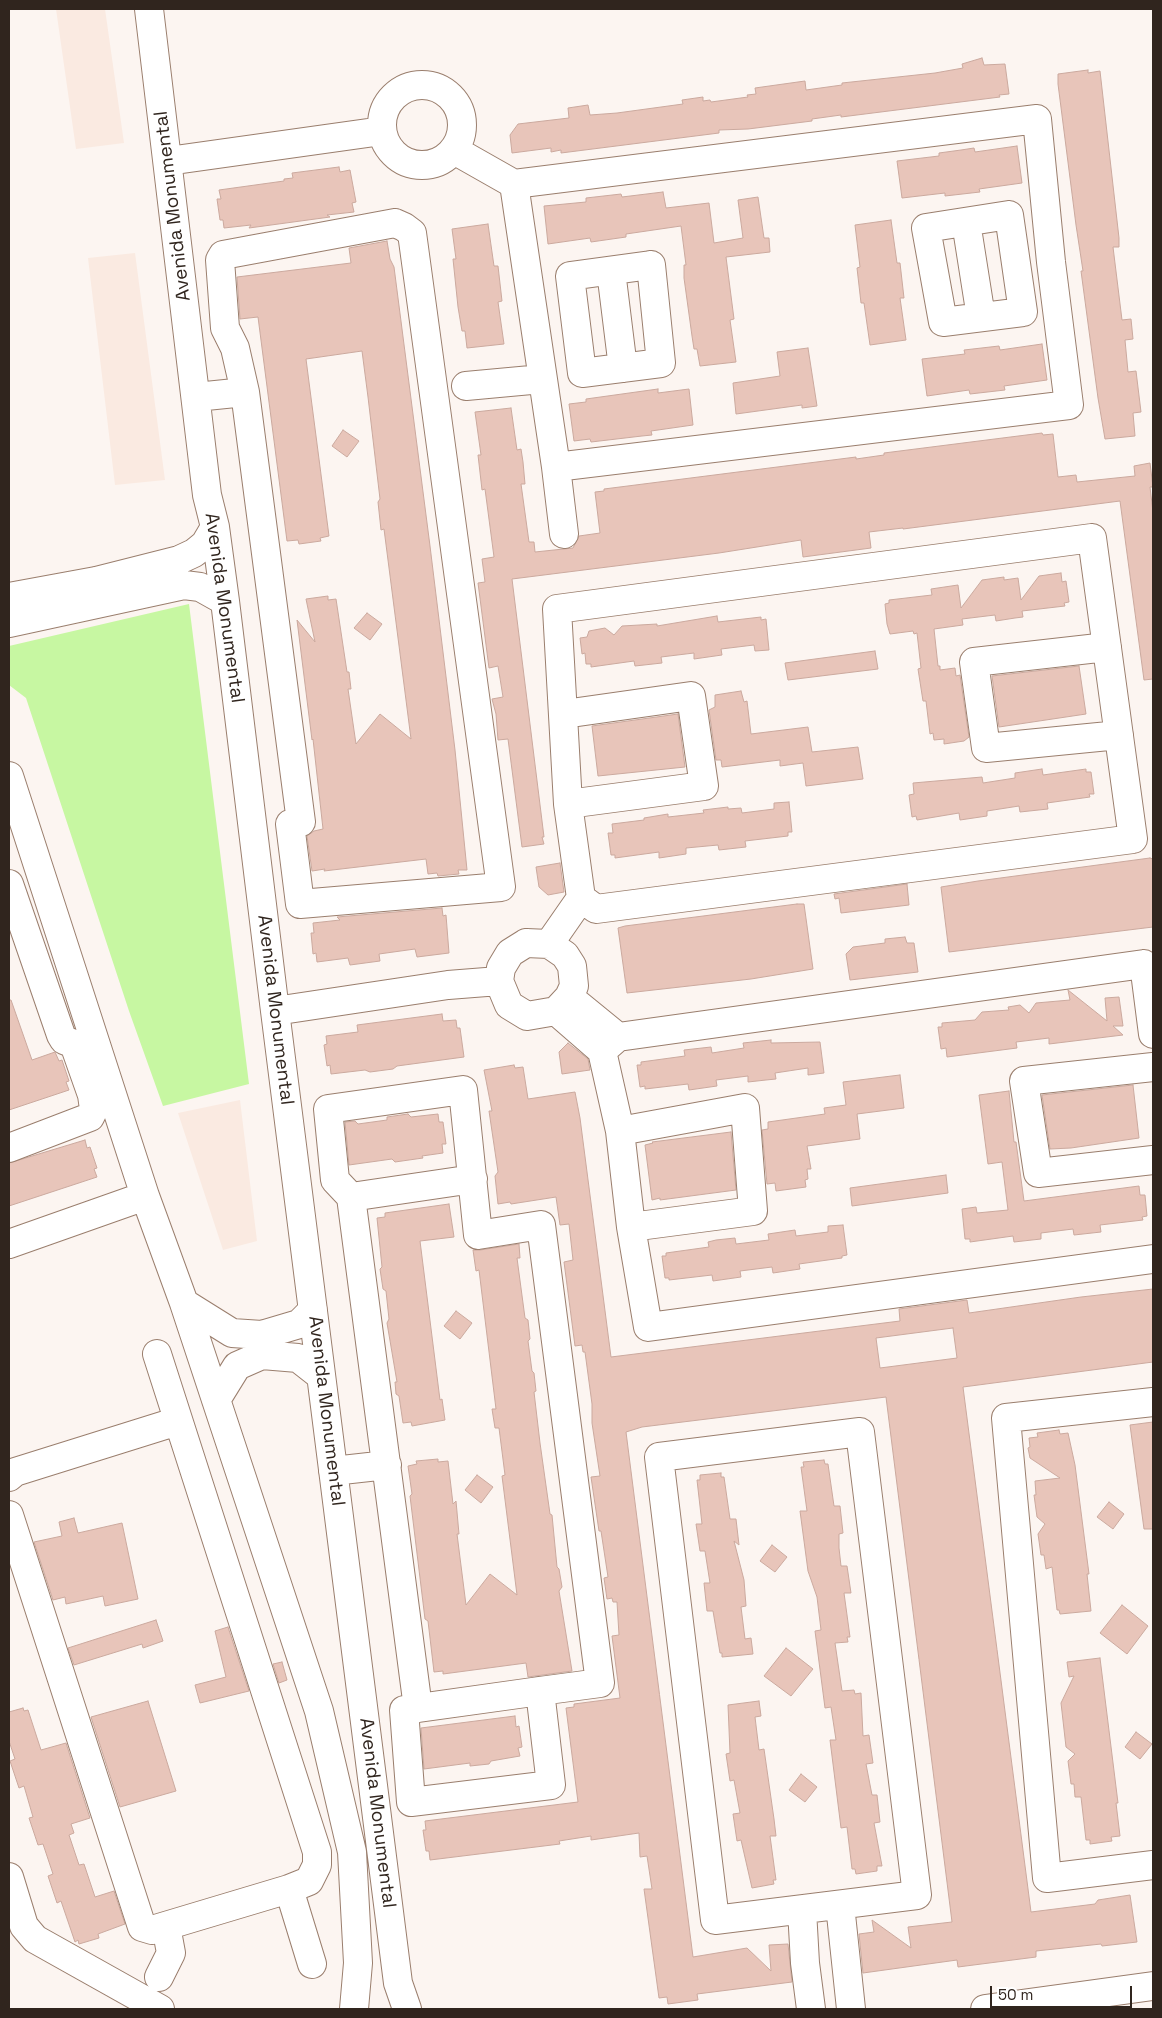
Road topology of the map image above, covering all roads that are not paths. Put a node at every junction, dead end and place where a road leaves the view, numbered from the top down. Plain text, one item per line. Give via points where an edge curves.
1 (149, 9) edge
2 (382, 131) junction
3 (454, 150) junction
4 (168, 161) junction
5 (514, 184) junction
6 (966, 222) junction
7 (1051, 262) junction
8 (1017, 267) junction
9 (611, 271) junction
10 (980, 317) junction
11 (576, 323) junction
12 (536, 329) junction
13 (623, 368) junction
14 (542, 379) junction
15 (466, 386) dead end
16 (246, 392) junction
17 (196, 397) junction
18 (556, 468) junction
19 (215, 527) junction
20 (564, 534) dead end
21 (9, 597) edge
22 (225, 601) junction
23 (9, 623) edge
24 (1107, 647) junction
25 (564, 714) junction
26 (1119, 734) junction
27 (10, 786) edge
28 (568, 804) junction
29 (16, 823) edge
30 (9, 884) edge
31 (588, 904) junction
32 (557, 950) junction
33 (499, 981) junction
34 (562, 1004) junction
35 (275, 1011) junction
36 (1153, 1034) edge
37 (610, 1044) junction
38 (1153, 1067) edge
39 (620, 1131) junction
40 (9, 1148) edge
41 (1153, 1160) edge
42 (472, 1179) junction
43 (145, 1196) junction
44 (352, 1197) junction
45 (631, 1227) junction
46 (9, 1244) edge
47 (1153, 1259) edge
48 (184, 1303) junction
49 (313, 1310) junction
50 (157, 1354) dead end
51 (321, 1376) junction
52 (216, 1400) junction
53 (1153, 1402) edge
54 (178, 1421) junction
55 (386, 1456) junction
56 (332, 1464) junction
57 (9, 1477) edge
58 (9, 1515) edge
59 (282, 1600) junction
60 (240, 1614) junction
61 (540, 1691) junction
62 (418, 1708) junction
63 (1153, 1871) edge
64 (9, 1877) edge
65 (289, 1890) junction
66 (840, 1905) junction
67 (802, 1910) junction
68 (166, 1926) junction
69 (312, 1964) dead end
70 (159, 1977) dead end
71 (1153, 1986) edge
72 (160, 2009) edge
73 (354, 2009) edge
74 (407, 2009) edge
75 (811, 2009) edge
76 (851, 2009) edge
77 (992, 2009) edge

1 - 4 street, Avenida Monumental
2 - 3 street via 387,146 412,164 427,165 442,160
2 - 3 street via 384,111 396,95 413,86 433,86 450,96 460,113 462,132
2 - 4 street
3 - 5 street
4 - 17 street, Avenida Monumental
5 - 7 street via 1037,120
5 - 12 street
6 - 8 street via 1010,215
6 - 10 street
6 - 10 street via 926,228 943,322
7 - 8 street
7 - 18 street via 1069,405
8 - 10 street via 1023,312
9 - 11 street via 570,276
9 - 13 street
9 - 13 street via 651,264 661,363
11 - 12 street
11 - 13 street via 582,373
12 - 14 street
14 - 15 street
14 - 18 street
16 - 16 street via 302,822 290,824 300,904 501,887 412,233 395,223 222,255 225,328 235,348
16 - 17 street
17 - 19 street, Avenida Monumental via 207,495
18 - 20 street
19 - 21 street via 205,544 179,560 96,581
19 - 22 street, Avenida Monumental
22 - 23 street via 200,587 184,585
22 - 35 street, Avenida Monumental
24 - 25 street via 1092,538 556,609
24 - 26 street
24 - 26 street via 974,662 986,748
25 - 28 street
25 - 28 street via 690,696 704,786
26 - 31 street via 1133,839
27 - 29 street, Avenida Monumental
28 - 31 street
29 - 43 street, Avenida Monumental
30 - 40 street via 60,1035 74,1044 94,1109 90,1117
31 - 32 street
32 - 33 street via 526,944 510,953 501,968
32 - 34 street via 572,966 574,986
33 - 34 street via 509,1005 527,1016
33 - 35 street via 448,984
34 - 37 street
35 - 49 street, Avenida Monumental
36 - 37 street via 1144,964
37 - 39 street
38 - 41 street via 1024,1081 1038,1173
39 - 45 street
39 - 45 street via 745,1108 753,1212
42 - 44 street
42 - 44 street via 463,1090 328,1109 335,1180
42 - 61 street via 478,1236 541,1226 600,1683
43 - 46 street
43 - 48 street, Avenida Monumental
44 - 55 street
45 - 47 street via 648,1327
48 - 49 street via 232,1333 262,1335 299,1324
48 - 52 street, Avenida Monumental
49 - 51 street, Avenida Monumental
50 - 54 street
51 - 52 street via 298,1358 262,1355 237,1366
51 - 56 street, Avenida Monumental
52 - 59 street, Avenida Monumental
53 - 63 street via 1006,1418 1047,1878
54 - 57 street via 15,1472
54 - 60 street
55 - 56 street
55 - 62 street
56 - 74 street, Avenida Monumental via 398,1983
58 - 68 street via 140,1924 147,1930
59 - 60 street
59 - 73 street, Avenida Monumental via 319,1711 352,1852 358,1963
60 - 65 street via 318,1852 313,1876
61 - 62 street
61 - 62 street via 551,1784 411,1802 404,1710
64 - 72 street via 24,1926 35,1939
65 - 68 street
65 - 69 street
66 - 67 street
66 - 67 street via 917,1895 860,1432 659,1457 715,1920
66 - 76 street
67 - 75 street
68 - 70 street via 171,1953
71 - 77 street

